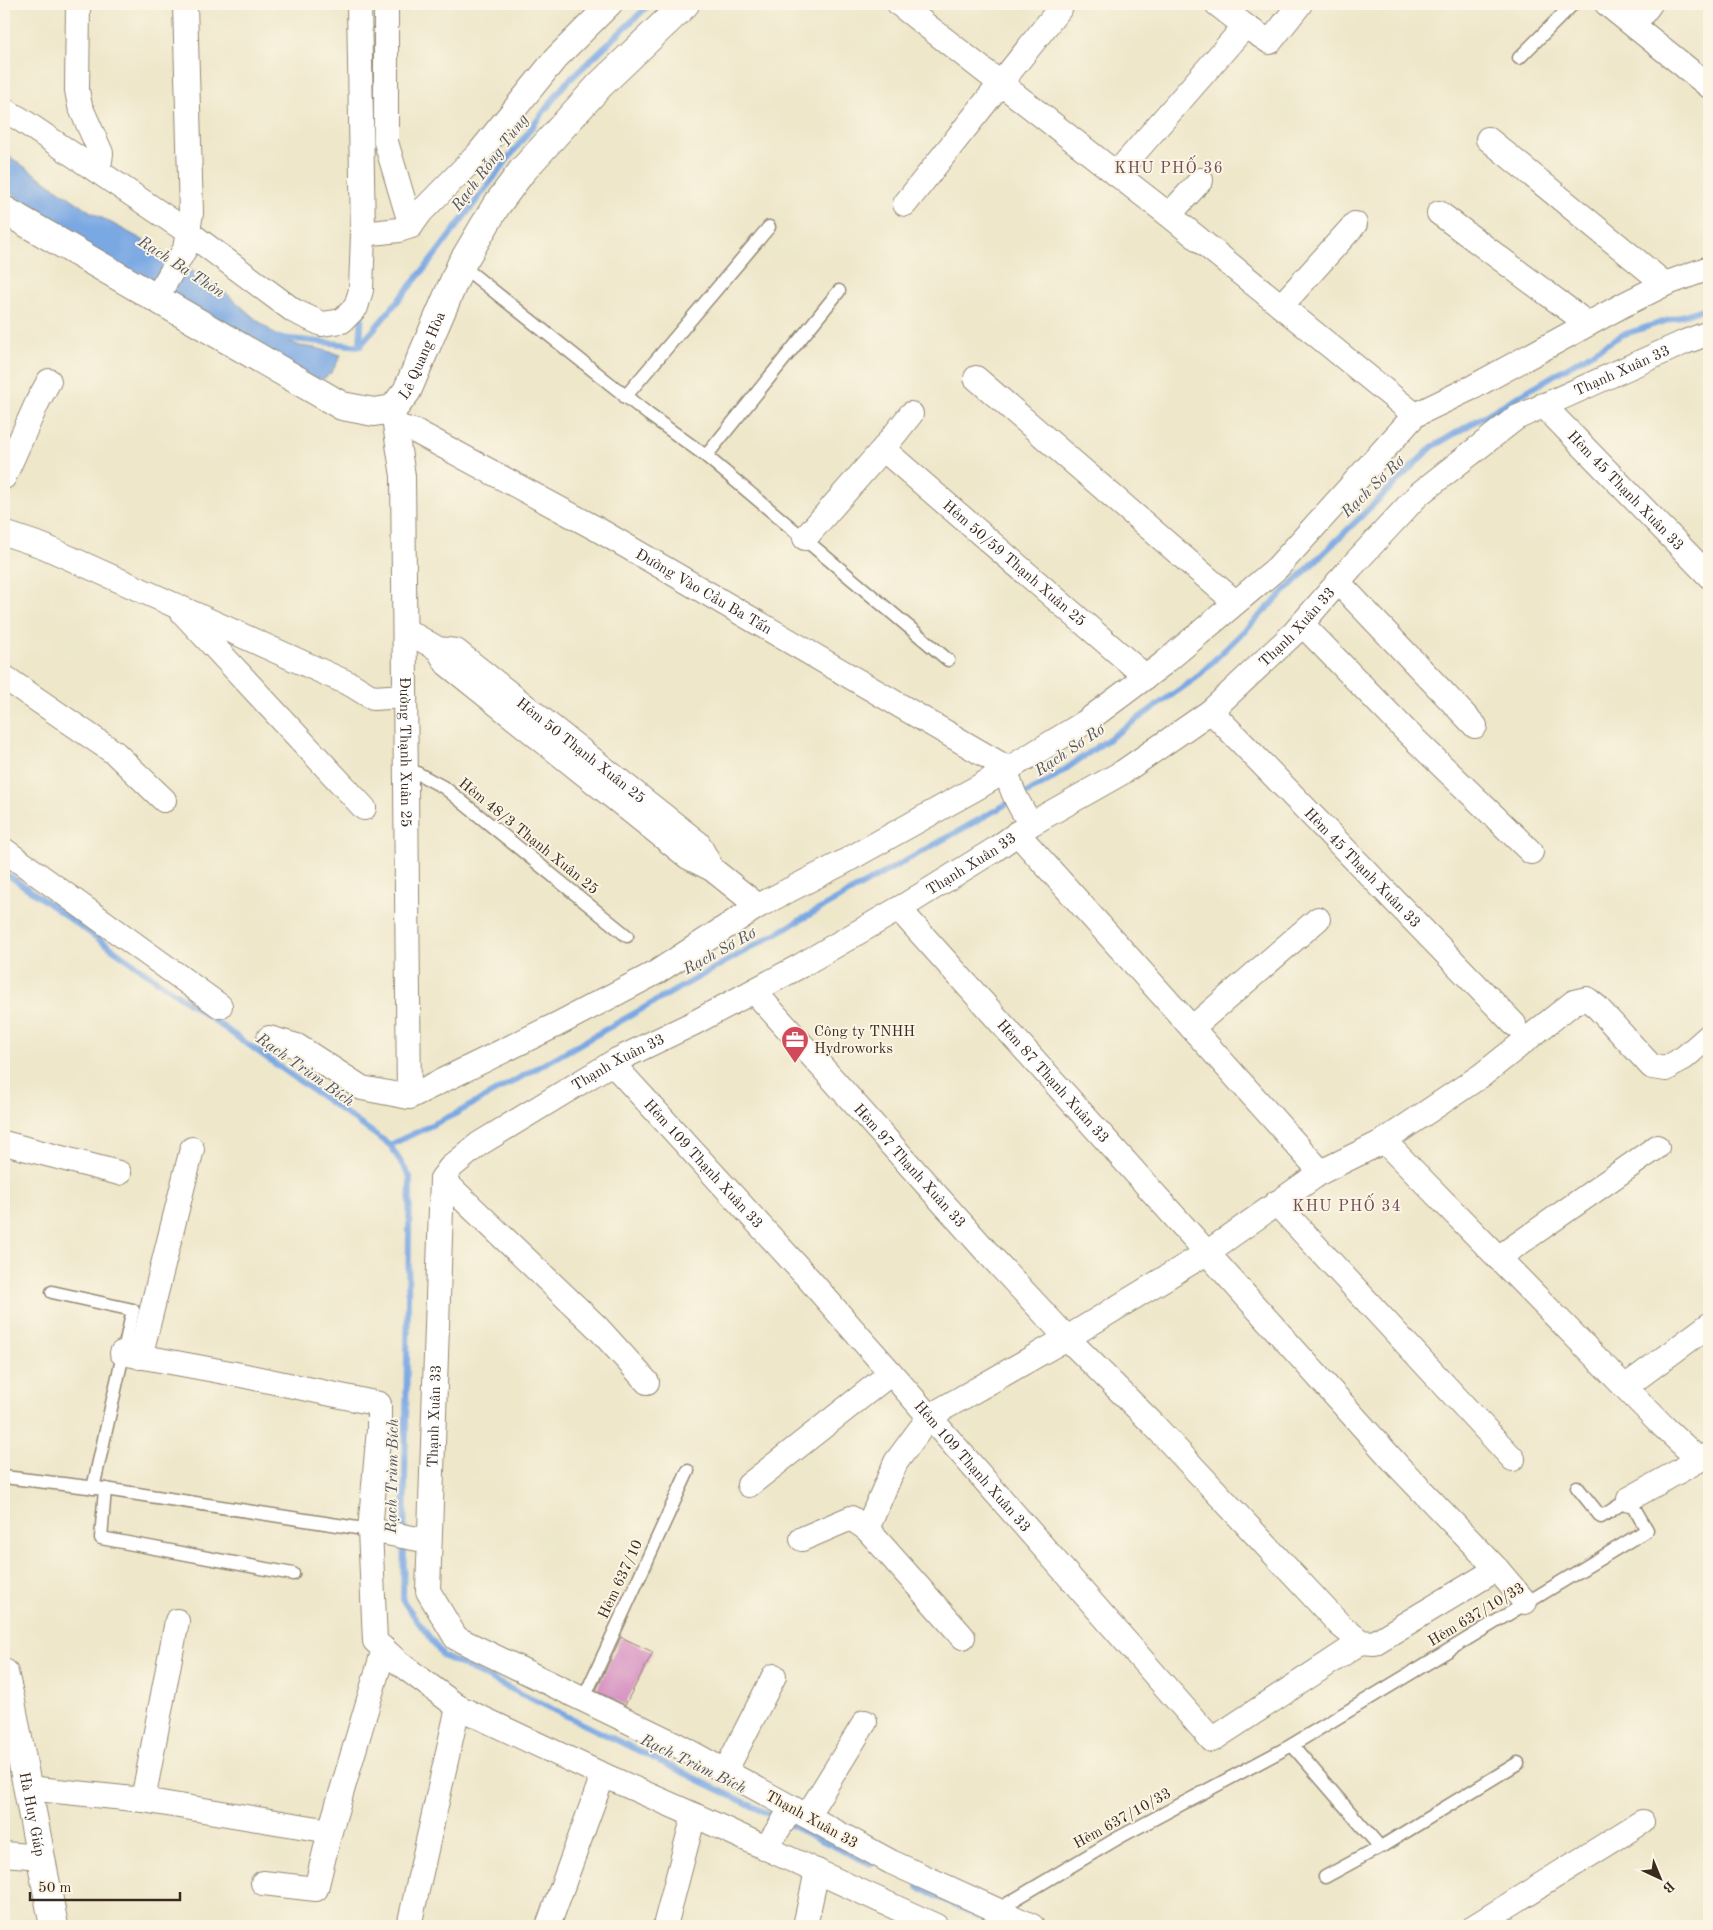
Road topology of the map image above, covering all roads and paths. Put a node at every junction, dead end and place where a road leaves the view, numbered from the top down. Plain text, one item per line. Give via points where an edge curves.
1 (78, 4) edge
2 (185, 4) edge
3 (359, 4) edge
4 (386, 4) edge
5 (685, 4) edge
6 (899, 4) edge
7 (1217, 4) edge
8 (1300, 4) edge
9 (1573, 4) edge
10 (1607, 4) edge
11 (1650, 4) edge
12 (605, 6) edge
13 (1061, 7) dead end
14 (1634, 25) junction
15 (1245, 26) junction
16 (1518, 58) dead end
17 (1000, 83) junction
18 (1709, 86) edge
19 (4, 110) edge
20 (1488, 139) dead end
21 (96, 170) junction
22 (1116, 174) junction
23 (1201, 180) dead end
24 (905, 204) dead end
25 (4, 210) edge
26 (1439, 213) dead end
27 (1169, 215) junction
28 (1355, 224) dead end
29 (411, 226) junction
30 (769, 228) dead end
31 (363, 234) junction
32 (187, 240) junction
33 (461, 265) junction
34 (1709, 268) edge
35 (1665, 284) junction
36 (839, 291) dead end
37 (159, 293) junction
38 (1281, 306) junction
39 (1588, 324) junction
40 (1709, 334) edge
41 (976, 378) dead end
42 (49, 381) dead end
43 (625, 396) junction
44 (1543, 405) junction
45 (911, 414) dead end
46 (1415, 415) junction
47 (394, 417) junction
48 (883, 449) junction
49 (706, 456) junction
50 (4, 477) edge
51 (4, 533) edge
52 (805, 538) junction
53 (1709, 576) edge
54 (1338, 582) junction
55 (1236, 602) junction
56 (176, 606) junction
57 (1302, 624) junction
58 (405, 630) junction
59 (948, 660) dead end
60 (4, 677) edge
61 (1146, 677) junction
62 (405, 696) junction
63 (1211, 711) junction
64 (1474, 726) dead end
65 (406, 767) junction
66 (1006, 768) junction
67 (164, 800) dead end
68 (364, 808) dead end
69 (1024, 828) junction
70 (4, 850) edge
71 (1531, 852) dead end
72 (758, 906) junction
73 (899, 909) junction
74 (1318, 919) dead end
75 (626, 936) dead end
76 (754, 990) junction
77 (220, 1006) dead end
78 (1514, 1024) dead end
79 (1192, 1028) junction
80 (269, 1038) dead end
81 (1705, 1048) edge
82 (612, 1063) junction
83 (409, 1097) junction
84 (1384, 1141) junction
85 (4, 1143) edge
86 (1657, 1147) dead end
87 (192, 1149) dead end
88 (1321, 1172) junction
89 (119, 1173) dead end
90 (442, 1179) junction
91 (1276, 1203) junction
92 (1208, 1252) junction
93 (1498, 1258) junction
94 (52, 1292) dead end
95 (1709, 1325) edge
96 (1067, 1338) junction
97 (131, 1355) junction
98 (891, 1373) junction
99 (647, 1382) dead end
100 (1625, 1387) junction
101 (930, 1416) junction
102 (1704, 1457) edge
103 (1513, 1459) dead end
104 (688, 1471) dead end
105 (4, 1477) edge
106 (749, 1485) dead end
107 (1576, 1487) dead end
108 (99, 1488) junction
109 (1629, 1499) junction
110 (867, 1529) junction
111 (370, 1530) junction
112 (802, 1539) dead end
113 (430, 1541) junction
114 (1497, 1569) junction
115 (293, 1574) dead end
116 (1526, 1602) junction
117 (177, 1621) dead end
118 (963, 1637) dead end
119 (1361, 1642) junction
120 (384, 1649) junction
121 (4, 1673) edge
122 (774, 1676) dead end
123 (583, 1700) junction
124 (458, 1707) junction
125 (865, 1722) dead end
126 (1292, 1745) junction
127 (1518, 1763) dead end
128 (725, 1772) junction
129 (603, 1775) junction
130 (28, 1788) junction
131 (143, 1800) junction
132 (800, 1812) junction
133 (694, 1815) junction
134 (1642, 1822) dead end
135 (330, 1830) junction
136 (1380, 1847) junction
137 (766, 1848) junction
138 (4, 1854) edge
139 (40, 1857) junction
140 (817, 1871) junction
141 (1325, 1877) dead end
142 (263, 1883) dead end
143 (997, 1910) junction
144 (54, 1926) edge
145 (409, 1926) edge
146 (548, 1926) edge
147 (665, 1926) edge
148 (806, 1926) edge
149 (936, 1926) edge
150 (1032, 1926) edge
151 (1476, 1926) edge

1 - 21 street via 77,90 80,106 101,153
2 - 32 street via 191,213
3 - 31 street
4 - 29 street via 386,142
5 - 33 street, Lê Quang Hòa via 600,84 522,172 496,206
6 - 17 street
7 - 15 street
8 - 15 street via 1270,42
9 - 16 lane
10 - 14 street
11 - 14 street
12 - 29 street via 556,58 478,154
13 - 17 street
14 - 18 street
15 - 22 street
17 - 22 street
17 - 24 street
19 - 21 street
20 - 35 street
21 - 32 street
22 - 27 street
23 - 27 street
25 - 37 street, Lê Quang Hòa
26 - 39 street
27 - 38 street
28 - 38 street
29 - 31 street
30 - 43 lane
31 - 32 street via 361,290 356,307 342,321 322,324 294,311
32 - 37 street
33 - 43 lane
33 - 47 street, Lê Quang Hòa
34 - 35 street
35 - 39 street
36 - 49 lane
37 - 47 street, Lê Quang Hòa via 342,406
38 - 46 street
39 - 46 street
40 - 44 street, Thạnh Xuân 33
41 - 55 street
42 - 50 street
43 - 49 lane
44 - 53 street, Hẻm 45 Thạnh Xuân 33
44 - 54 street, Thạnh Xuân 33 via 1516,418 1419,494
45 - 48 street
46 - 55 street via 1278,568
47 - 58 street, Đường Thạnh Xuân 25 via 403,476
47 - 66 street, Đường Vào Cầu Ba Tấn via 597,529
48 - 52 street
48 - 61 street, Hẻm 50/59 Thạnh Xuân 25
49 - 52 lane
51 - 56 street via 42,546
52 - 59 lane
54 - 57 street, Thạnh Xuân 33
54 - 64 street
55 - 61 street
56 - 62 street via 352,685 373,698
56 - 68 street
57 - 63 street, Thạnh Xuân 33
57 - 71 street
58 - 62 street, Đường Thạnh Xuân 25
58 - 72 street, Hẻm 50 Thạnh Xuân 25 via 438,649 447,664 532,733 688,857 712,869
60 - 67 street via 115,754
61 - 66 street via 1084,723
62 - 65 street, Đường Thạnh Xuân 25
63 - 69 street, Thạnh Xuân 33 via 1123,772
63 - 78 street, Hẻm 45 Thạnh Xuân 33
65 - 75 lane, Hẻm 48/3 Thạnh Xuân 25 via 445,788
65 - 83 street, Đường Thạnh Xuân 25
66 - 69 street via 1023,812
66 - 72 street via 980,786 851,858
69 - 73 street, Thạnh Xuân 33
69 - 79 street
70 - 77 street
72 - 83 street via 657,972
73 - 76 street, Thạnh Xuân 33
73 - 92 street, Hẻm 87 Thạnh Xuân 33
74 - 79 street
76 - 82 street, Thạnh Xuân 33
76 - 96 street, Hẻm 97 Thạnh Xuân 33
79 - 88 street
80 - 83 street via 297,1046 362,1088
81 - 84 street via 1666,1069 1652,1067 1597,1007 1587,999 1574,1002 1482,1075
82 - 90 street, Thạnh Xuân 33 via 479,1144
82 - 98 street, Hẻm 109 Thạnh Xuân 33
84 - 88 street
84 - 93 street
85 - 89 street
86 - 93 street
87 - 97 street
88 - 91 street
90 - 99 street via 598,1328
90 - 113 street, Thạnh Xuân 33
91 - 92 street
91 - 103 street
92 - 96 street
92 - 114 street, Hẻm 87 Thạnh Xuân 33 via 1398,1467
93 - 100 street
94 - 97 lane via 133,1310
95 - 100 street
96 - 101 street
96 - 119 street, Hẻm 97 Thạnh Xuân 33 via 1340,1625
97 - 108 lane
97 - 111 street via 378,1404 379,1429
98 - 101 street, Hẻm 109 Thạnh Xuân 33
98 - 106 street
100 - 102 street
101 - 110 street via 896,1462
101 - 119 street, Hẻm 109 Thạnh Xuân 33 via 1212,1740
102 - 109 street
104 - 123 lane, Hẻm 637/10
105 - 108 lane
107 - 109 lane via 1602,1517
108 - 111 lane
108 - 115 lane via 101,1538
109 - 116 lane, Hẻm 637/10/33 via 1647,1530
110 - 112 street via 851,1518
110 - 118 street
111 - 113 street
111 - 120 street via 375,1640
113 - 123 street, Thạnh Xuân 33 via 428,1591 456,1638
114 - 116 street, Hẻm 87 Thạnh Xuân 33
114 - 119 street via 1374,1643
116 - 126 lane, Hẻm 637/10/33
117 - 131 street
120 - 124 street
120 - 135 street
121 - 130 street, Hà Huy Giáp
122 - 128 street
123 - 128 street, Thạnh Xuân 33
124 - 129 street
124 - 145 street
125 - 132 street
126 - 136 lane
126 - 143 lane, Hẻm 637/10/33 via 1118,1838
127 - 136 lane
128 - 132 street, Thạnh Xuân 33
129 - 133 street
129 - 146 street
130 - 131 street
130 - 139 street, Hà Huy Giáp
131 - 135 street
132 - 137 street
132 - 143 street, Thạnh Xuân 33 via 891,1862
133 - 137 street
133 - 147 street
134 - 151 street
135 - 142 street via 316,1889
136 - 141 lane
137 - 140 street
138 - 139 street
139 - 144 street, Hà Huy Giáp
140 - 148 street
140 - 149 street
143 - 150 street, Thạnh Xuân 33

